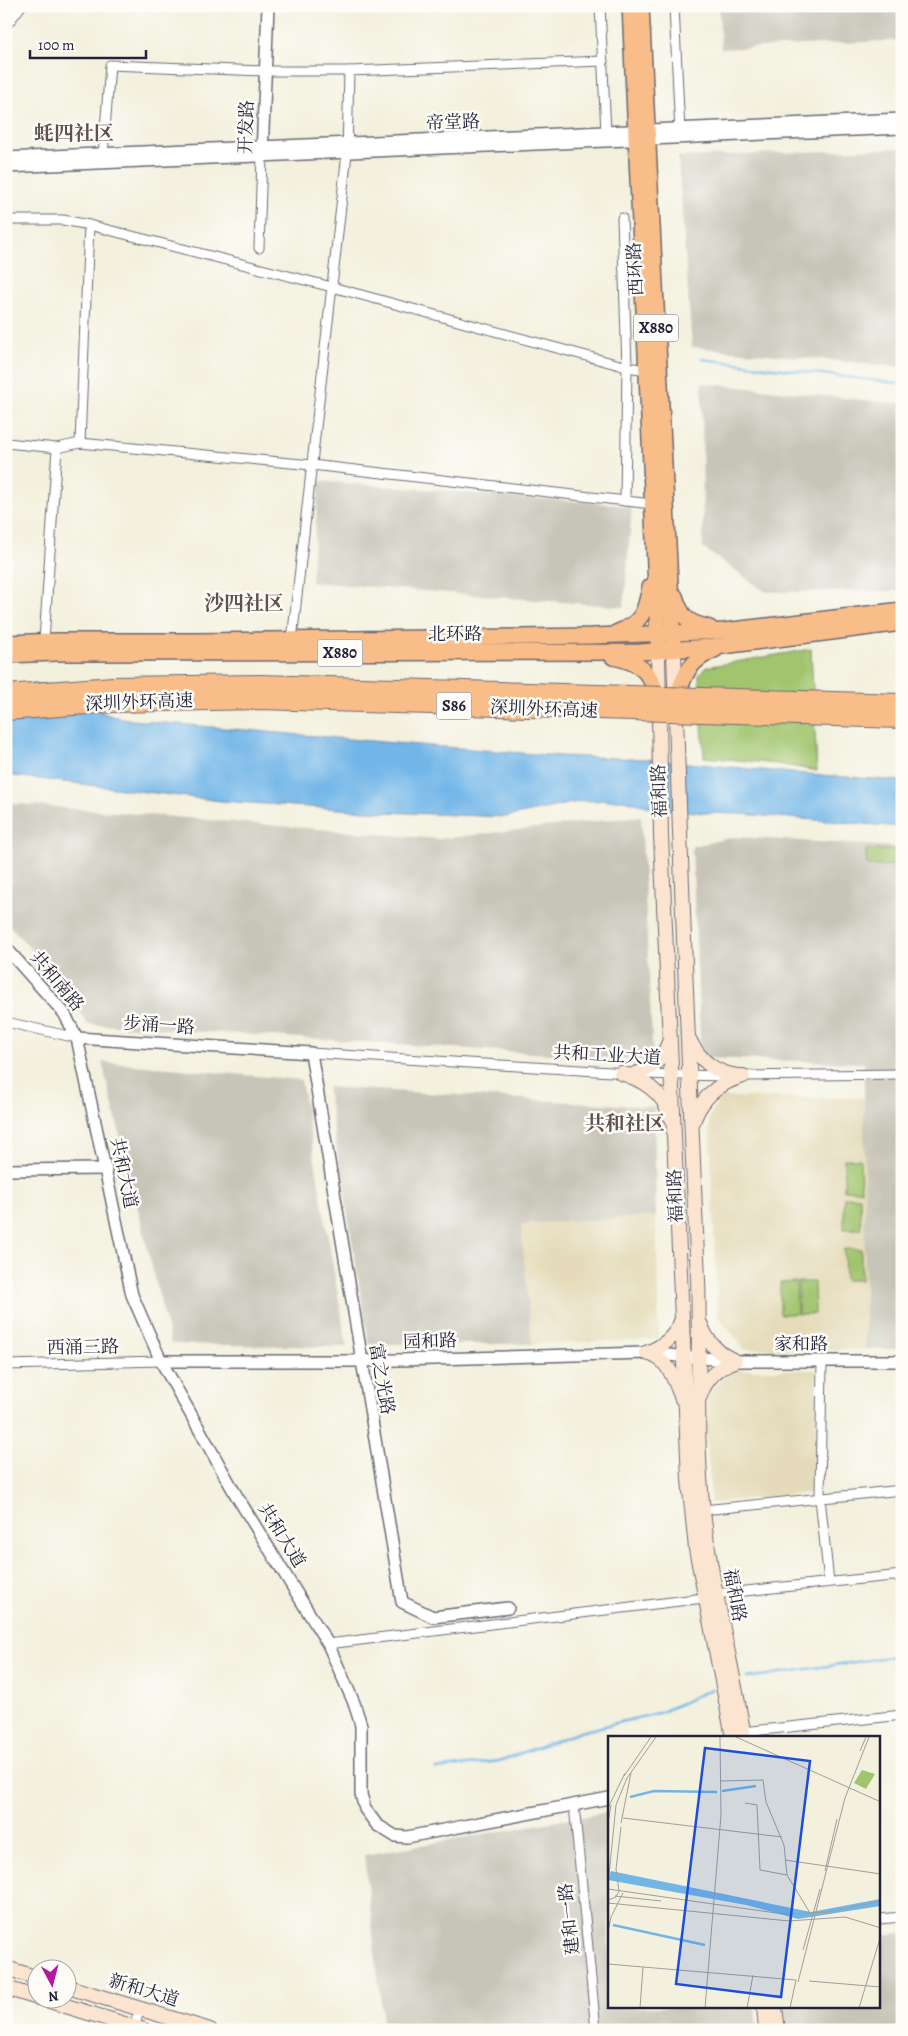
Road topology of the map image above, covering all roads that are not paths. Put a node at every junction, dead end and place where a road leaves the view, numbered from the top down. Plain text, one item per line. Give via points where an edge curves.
1 (21, 6) edge
2 (268, 6) edge
3 (600, 6) edge
4 (630, 6) edge
5 (641, 6) edge
6 (674, 6) edge
7 (6, 26) edge
8 (603, 60) junction
9 (265, 71) junction
10 (349, 71) junction
11 (902, 119) edge
12 (902, 128) edge
13 (606, 133) junction
14 (680, 134) junction
15 (641, 136) junction
16 (347, 149) junction
17 (262, 152) junction
18 (103, 155) junction
19 (6, 158) edge
20 (6, 167) edge
21 (622, 218) dead end
22 (6, 220) edge
23 (89, 225) junction
24 (258, 248) dead end
25 (332, 287) junction
26 (627, 367) junction
27 (647, 370) junction
28 (80, 442) junction
29 (6, 444) edge
30 (56, 448) junction
31 (312, 465) junction
32 (625, 501) junction
33 (652, 504) junction
34 (655, 566) junction
35 (670, 579) junction
36 (902, 610) edge
37 (902, 623) edge
38 (665, 633) junction
39 (610, 636) junction
40 (723, 638) junction
41 (292, 640) junction
42 (44, 641) junction
43 (6, 643) edge
44 (674, 650) junction
45 (658, 651) junction
46 (592, 653) junction
47 (6, 655) edge
48 (6, 694) edge
49 (658, 702) junction
50 (675, 702) junction
51 (902, 703) edge
52 (6, 711) edge
53 (902, 719) edge
54 (6, 948) edge
55 (6, 1022) edge
56 (687, 1031) junction
57 (670, 1032) junction
58 (77, 1038) junction
59 (311, 1053) junction
60 (621, 1073) junction
61 (635, 1074) junction
62 (902, 1074) edge
63 (672, 1075) junction
64 (689, 1075) junction
65 (743, 1076) junction
66 (691, 1130) junction
67 (674, 1131) junction
68 (106, 1169) junction
69 (6, 1170) edge
70 (699, 1315) junction
71 (683, 1316) junction
72 (646, 1353) junction
73 (684, 1356) junction
74 (700, 1358) junction
75 (161, 1361) junction
76 (361, 1361) junction
77 (735, 1361) junction
78 (822, 1361) junction
79 (902, 1361) edge
80 (6, 1365) edge
81 (698, 1401) junction
82 (685, 1407) junction
83 (902, 1490) edge
84 (820, 1498) junction
85 (703, 1510) junction
86 (902, 1575) edge
87 (829, 1582) junction
88 (710, 1596) junction
89 (508, 1608) dead end
90 (328, 1644) junction
91 (902, 1715) edge
92 (740, 1735) edge
93 (608, 1798) edge
94 (574, 1805) junction
95 (902, 1917) edge
96 (880, 1919) edge
97 (6, 1968) edge
98 (28, 1975) edge
99 (6, 1988) edge
100 (78, 1990) edge
101 (28, 1995) edge
102 (71, 2008) edge
103 (764, 2008) edge
104 (775, 2008) edge
105 (140, 2009) junction
106 (137, 2029) edge
107 (210, 2030) edge
108 (596, 2030) edge
109 (766, 2030) edge
110 (778, 2030) edge

1 - 7 street
2 - 9 street, 开发路
3 - 8 street
4 - 15 main road, 西环路 / X880
5 - 15 main road, 西环路 / X880
6 - 14 street
8 - 10 street
8 - 13 street
9 - 10 street
9 - 17 street, 开发路
9 - 18 street via 110,65
10 - 16 street
11 - 14 street, 帝堂路
12 - 14 street, 帝堂路
13 - 15 street, 帝堂路
13 - 16 street, 帝堂路
14 - 15 street, 帝堂路
15 - 16 street, 帝堂路
15 - 27 main road, 西环路 / X880
15 - 35 main road, 西环路 / X880
16 - 17 street, 帝堂路
16 - 25 street
17 - 18 street, 帝堂路
17 - 20 street, 帝堂路
17 - 24 street, 开发路
18 - 19 street, 帝堂路
21 - 26 street
22 - 23 street via 63,220
23 - 25 street
23 - 28 street
25 - 26 street
25 - 31 street
26 - 27 street
26 - 32 street
27 - 33 main road, 西环路 / X880
28 - 30 street
28 - 31 street
29 - 30 street
30 - 42 street
31 - 32 street
31 - 41 street
32 - 33 street
33 - 34 main road, 西环路 / X880
34 - 38 main road, 西环路 / X880
34 - 39 main road via 641,617
35 - 38 main road, 西环路 / X880
35 - 40 main road via 679,610 686,620
36 - 40 main road, 北环路
37 - 40 main road, 北环路
38 - 39 main road, 北环路 / X880
38 - 40 main road, 北环路
38 - 44 main road, 西环路 / X880
38 - 45 main road
39 - 41 main road, 北环路 / X880
40 - 44 main road, 北环路
40 - 50 main road via 691,664
41 - 42 main road, 北环路 / X880
42 - 43 main road, 北环路 / X880
44 - 45 main road, 北环路 / X880
44 - 50 main road, 福和路
45 - 46 main road, 北环路 / X880
45 - 49 main road, 福和路
46 - 47 main road, 北环路 / X880
46 - 49 main road via 624,659 642,668 654,683
48 - 51 highway, 深圳外环高速 / S86, bridge via 133,686 250,684
49 - 57 main road, 福和路
50 - 56 main road, 福和路
52 - 53 highway, 深圳外环高速 / S86, bridge via 114,702 260,700
54 - 58 street, 共和南路 via 64,1013
55 - 58 street, 步涌一路
56 - 64 main road, 福和路
56 - 65 main road via 692,1046 707,1064 727,1074
57 - 61 main road via 666,1050 659,1060
57 - 63 main road, 福和路
58 - 59 street, 步涌一路
58 - 68 street, 共和大道
59 - 60 street, 共和工业大道
59 - 76 street, 富之光路
60 - 61 street, 共和工业大道
60 - 67 main road via 645,1083 658,1094 668,1108
61 - 63 street, 共和工业大道
62 - 65 street, 共和工业大道
63 - 64 street, 共和工业大道
63 - 67 main road, 福和路
64 - 65 street, 共和工业大道
64 - 66 main road, 福和路
65 - 66 main road via 728,1081 708,1095
66 - 70 main road, 福和路
67 - 71 main road, 福和路
68 - 69 street
68 - 75 street, 共和大道 via 132,1295
70 - 74 main road, 福和路
70 - 77 main road via 708,1340 720,1353
71 - 72 main road via 668,1341
71 - 73 main road, 福和路
72 - 73 street, 园和路
72 - 76 street, 园和路
72 - 82 main road via 659,1357 668,1367
73 - 74 street, 园和路
73 - 82 main road, 福和路
74 - 77 street, 家和路
74 - 81 main road, 福和路
75 - 76 street, 园和路
75 - 80 street, 西涌三路
75 - 90 street, 共和大道 via 236,1495
76 - 89 street, 富之光路 via 402,1602 433,1617
77 - 78 street, 家和路
77 - 81 main road via 708,1379
78 - 79 street, 家和路
78 - 84 street
81 - 85 main road, 福和路
82 - 88 main road, 福和路 via 691,1510
83 - 84 street
84 - 85 street
84 - 87 street
85 - 88 main road, 福和路
86 - 87 street
87 - 88 street
88 - 90 street
88 - 92 main road, 福和路
90 - 94 street, 共和大道 via 354,1703 360,1725 362,1794 365,1809 377,1826 395,1836 407,1837
91 - 92 street
93 - 94 street, 共和大道
94 - 108 street, 建和一路
95 - 96 street
97 - 98 main road
99 - 101 main road
100 - 105 main road, 新和大道
102 - 106 main road
103 - 109 main road
104 - 110 main road
105 - 106 street
105 - 107 main road, 新和大道

